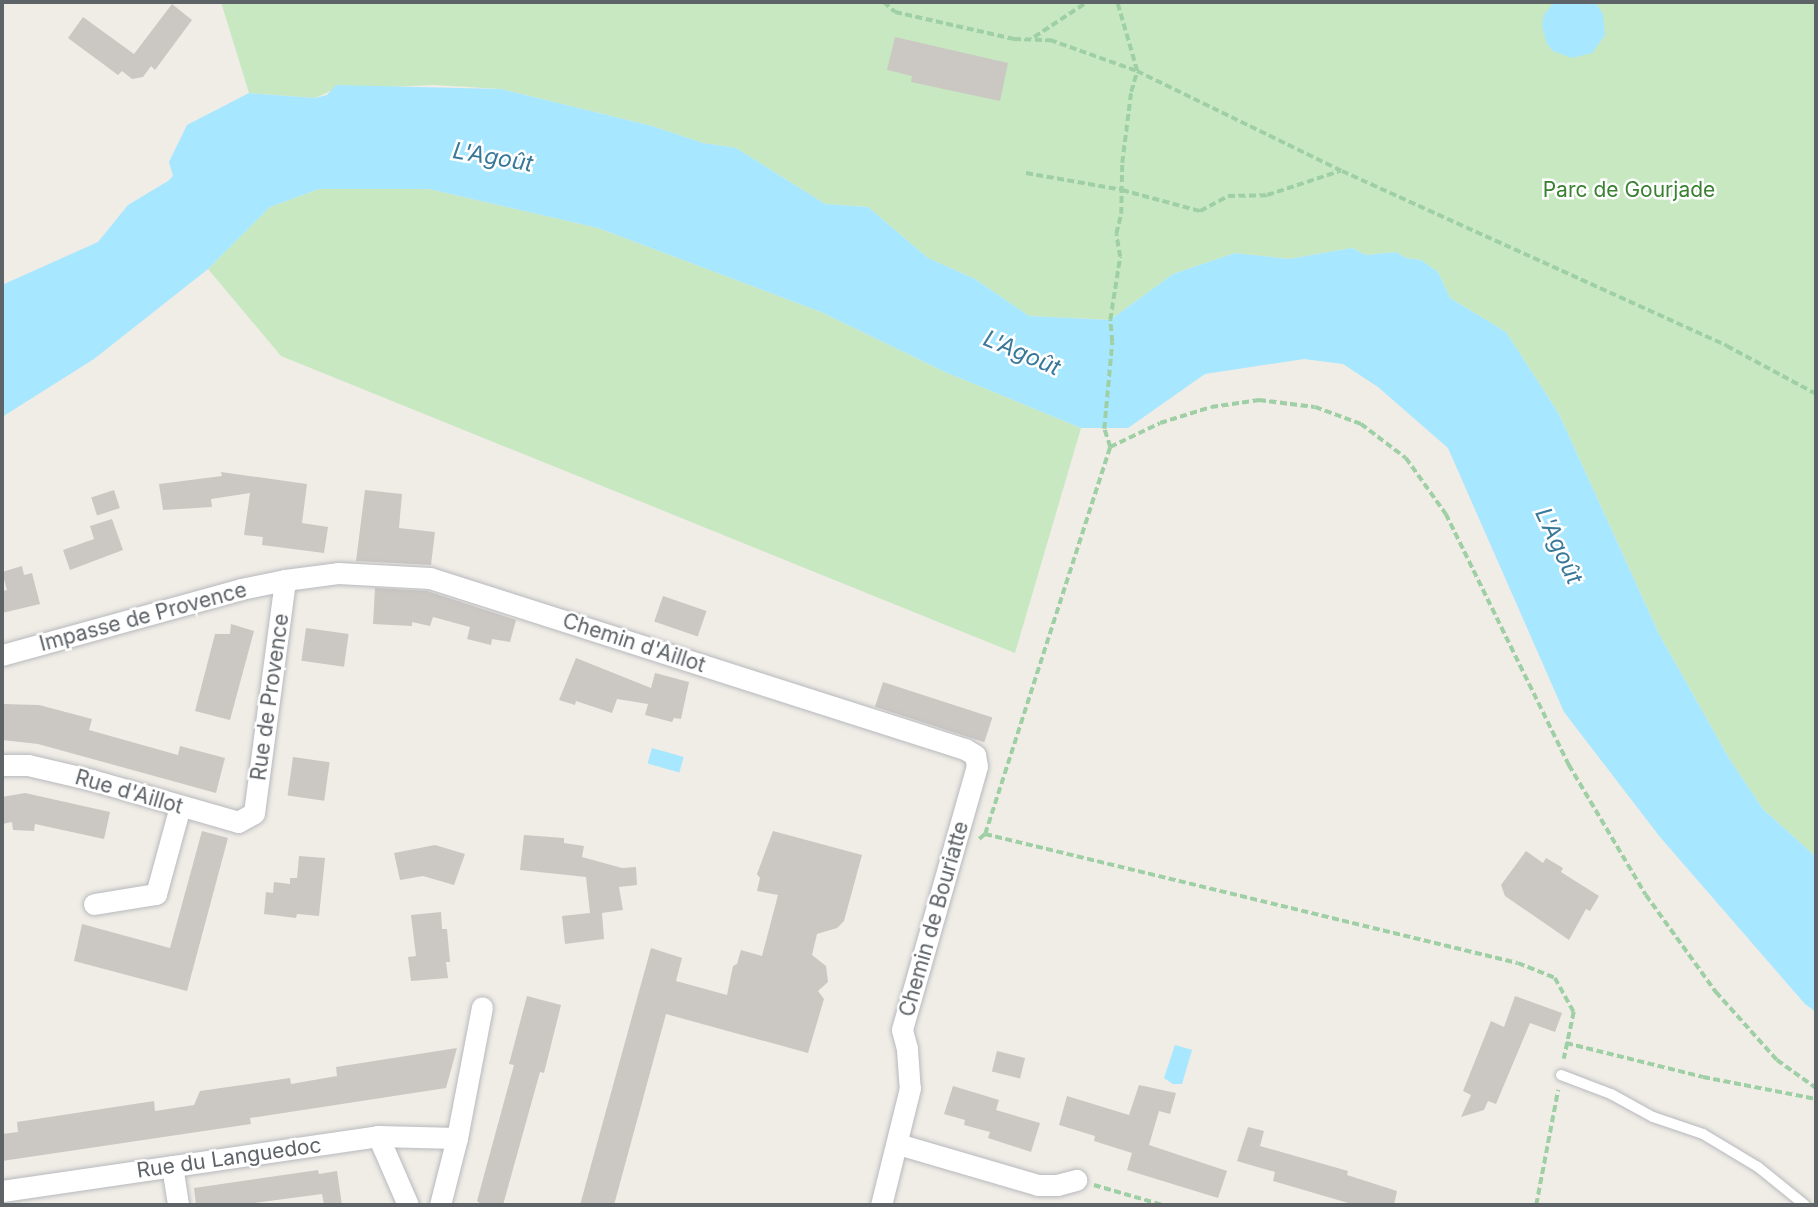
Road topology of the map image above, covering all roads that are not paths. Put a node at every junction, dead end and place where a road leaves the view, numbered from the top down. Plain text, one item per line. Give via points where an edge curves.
1 (285, 580) junction
2 (2, 655) edge
3 (975, 755) joint
4 (2, 765) edge
5 (180, 806) junction
6 (254, 813) joint
7 (94, 904) dead end
8 (482, 1007) dead end
9 (1561, 1075) road end
10 (378, 1136) junction
11 (457, 1138) junction
12 (898, 1144) junction
13 (172, 1166) junction
14 (1076, 1180) road end
15 (2, 1191) edge
16 (178, 1205) edge
17 (408, 1205) edge
18 (440, 1205) edge
19 (881, 1205) edge
20 (1805, 1205) edge

1 - 2 street, Impasse de Provence
1 - 3 street, Chemin d'Aillot via 338,573 430,578
1 - 6 street, Rue de Provence
3 - 12 street, Chemin de Bouriatte via 977,766 902,1030 910,1088
4 - 5 street, Rue d'Aillot via 29,765
5 - 6 street, Rue d'Aillot via 238,822
5 - 7 street via 156,894
8 - 11 street
9 - 20 lane via 1703,1134 1758,1167
10 - 11 street, Rue du Languedoc
10 - 13 street, Rue du Languedoc
10 - 17 street
11 - 18 street
12 - 14 street via 1038,1185
12 - 19 street, Chemin de Bouriatte
13 - 15 street, Rue du Languedoc
13 - 16 street

